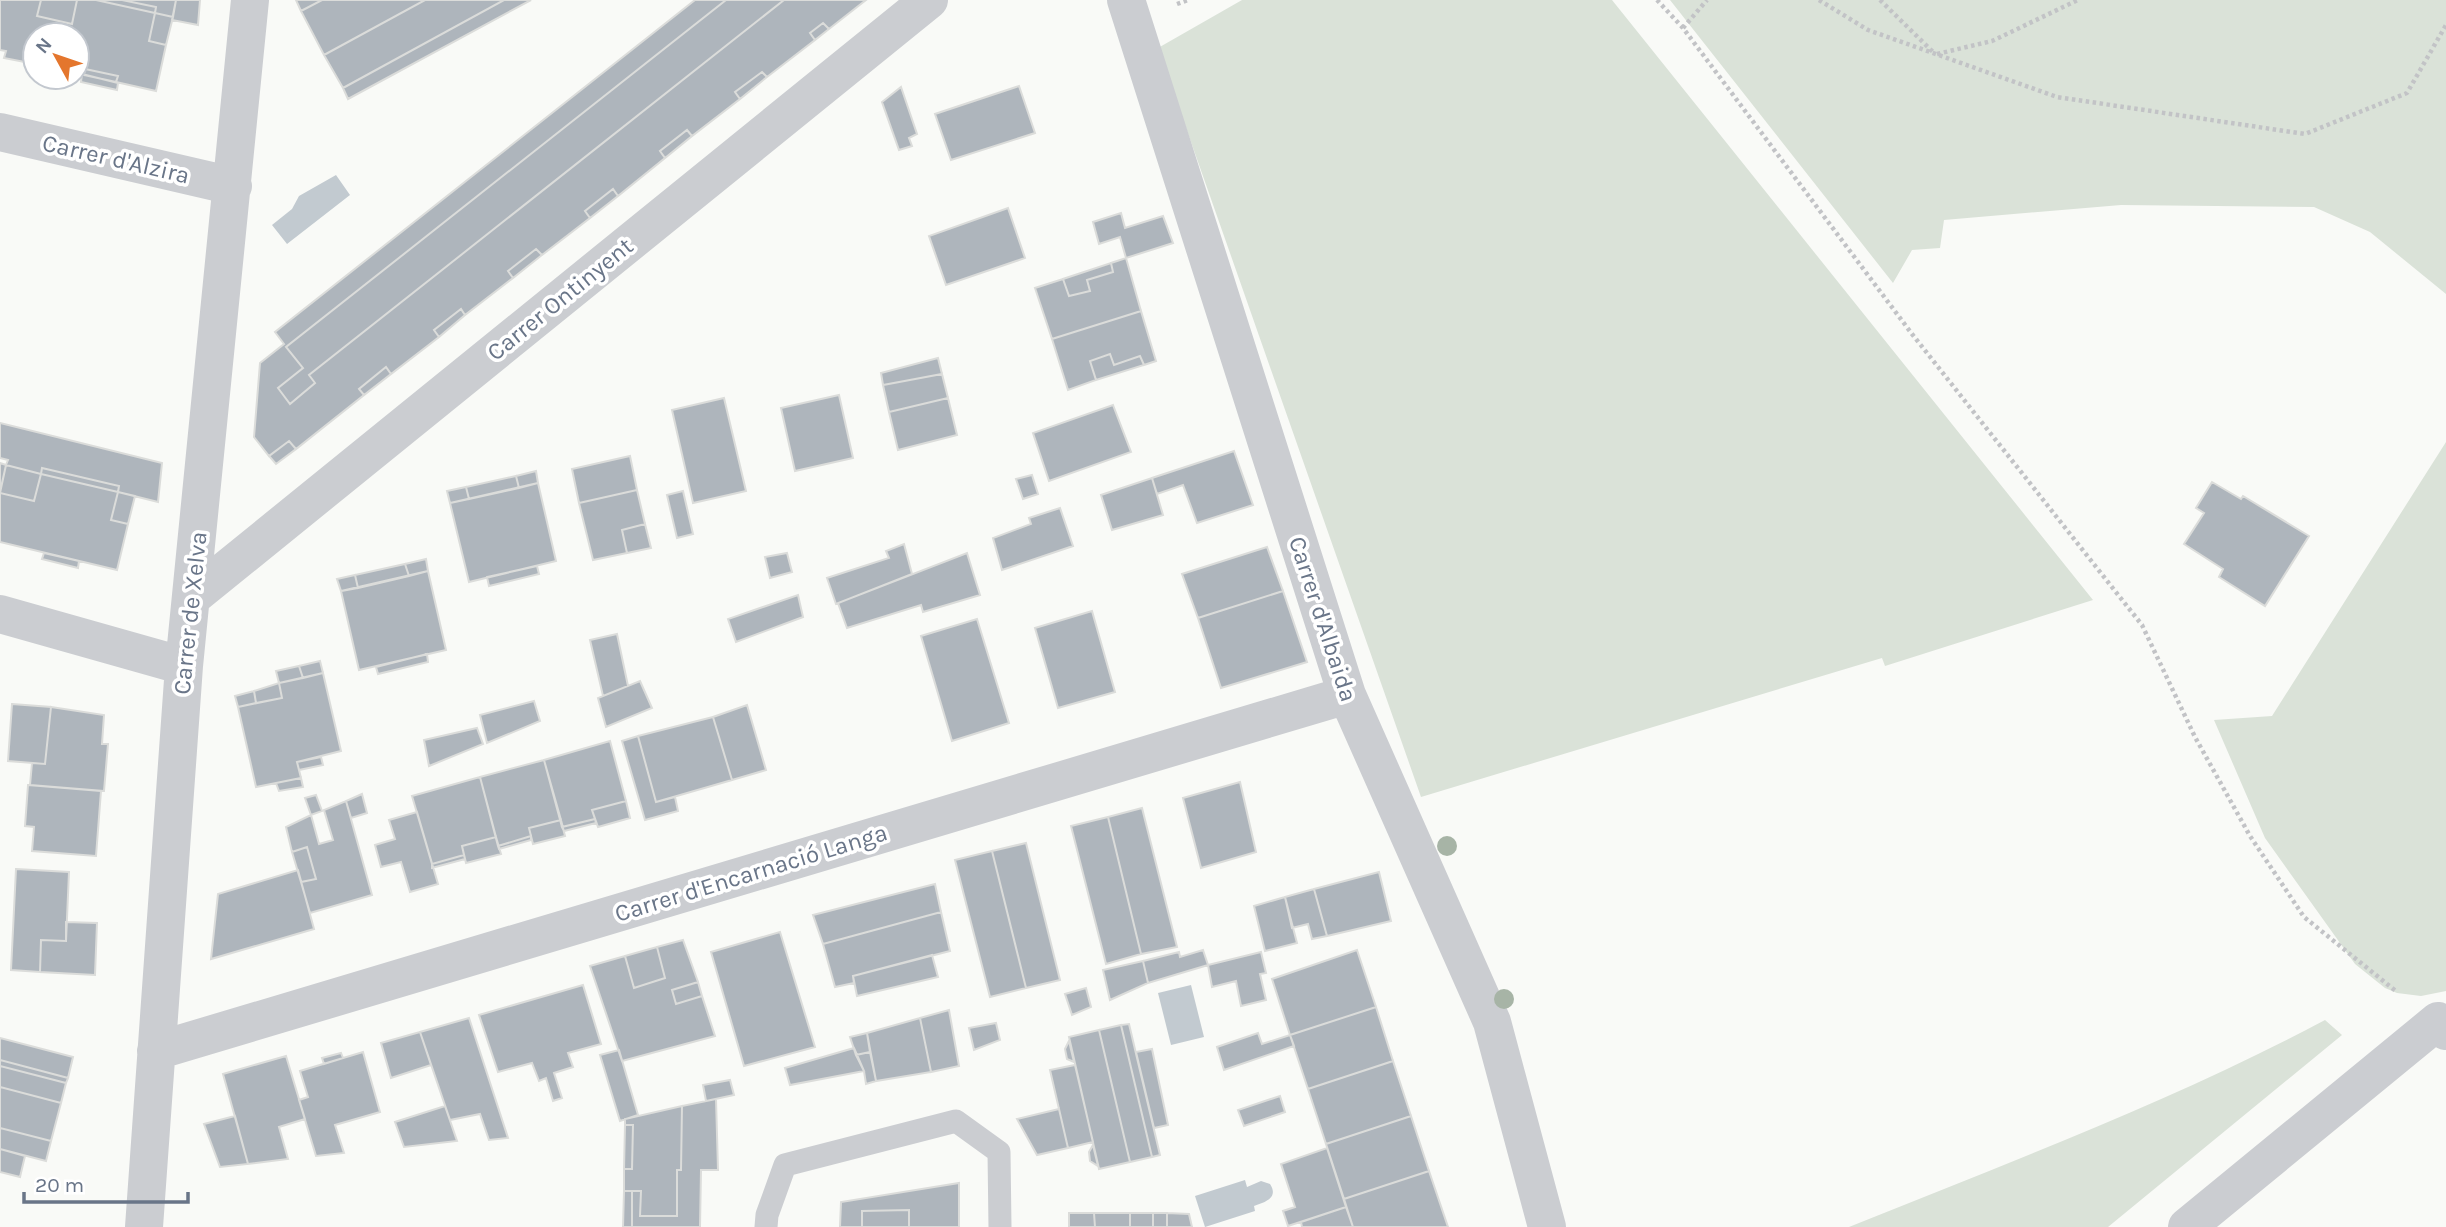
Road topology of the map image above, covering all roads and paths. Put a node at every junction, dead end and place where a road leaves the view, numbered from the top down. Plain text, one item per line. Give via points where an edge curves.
1 (250, 0) edge
2 (929, 0) edge
3 (1126, 0) edge
4 (1657, 0) edge
5 (1707, 0) edge
6 (1818, 0) edge
7 (1880, 0) edge
8 (2078, 0) edge
9 (2446, 25) edge
10 (1683, 28) junction
11 (1937, 55) junction
12 (0, 132) edge
13 (233, 186) junction
14 (191, 598) junction
15 (0, 614) edge
16 (184, 666) junction
17 (1346, 695) junction
18 (2442, 1026) edge
19 (156, 1051) junction
20 (144, 1227) edge
21 (766, 1227) edge
22 (1000, 1227) edge
23 (1547, 1227) edge
24 (2187, 1227) edge

1 - 13 street, Carrer de Xelva
2 - 14 street, Carrer Ontinyent
3 - 17 street, Carrer d'Albaida
4 - 10 path
5 - 10 path
6 - 11 path via 1868,30
7 - 11 path
8 - 11 path via 1992,41
9 - 11 path via 2407,93 2305,134 2057,97
10 - 18 path via 1912,334 2142,625 2207,759 2250,836 2304,917
12 - 13 street, Carrer d'Alzira
13 - 14 street, Carrer de Xelva
14 - 16 street, Carrer de Xelva
15 - 16 street
16 - 19 street, Carrer de Xelva
17 - 19 street, Carrer d'Encarnació Langa
17 - 23 street, Carrer d'Albaida via 1492,1023
18 - 24 street
19 - 20 street, Carrer de Xelva
21 - 22 lane via 785,1165 956,1121 999,1152

